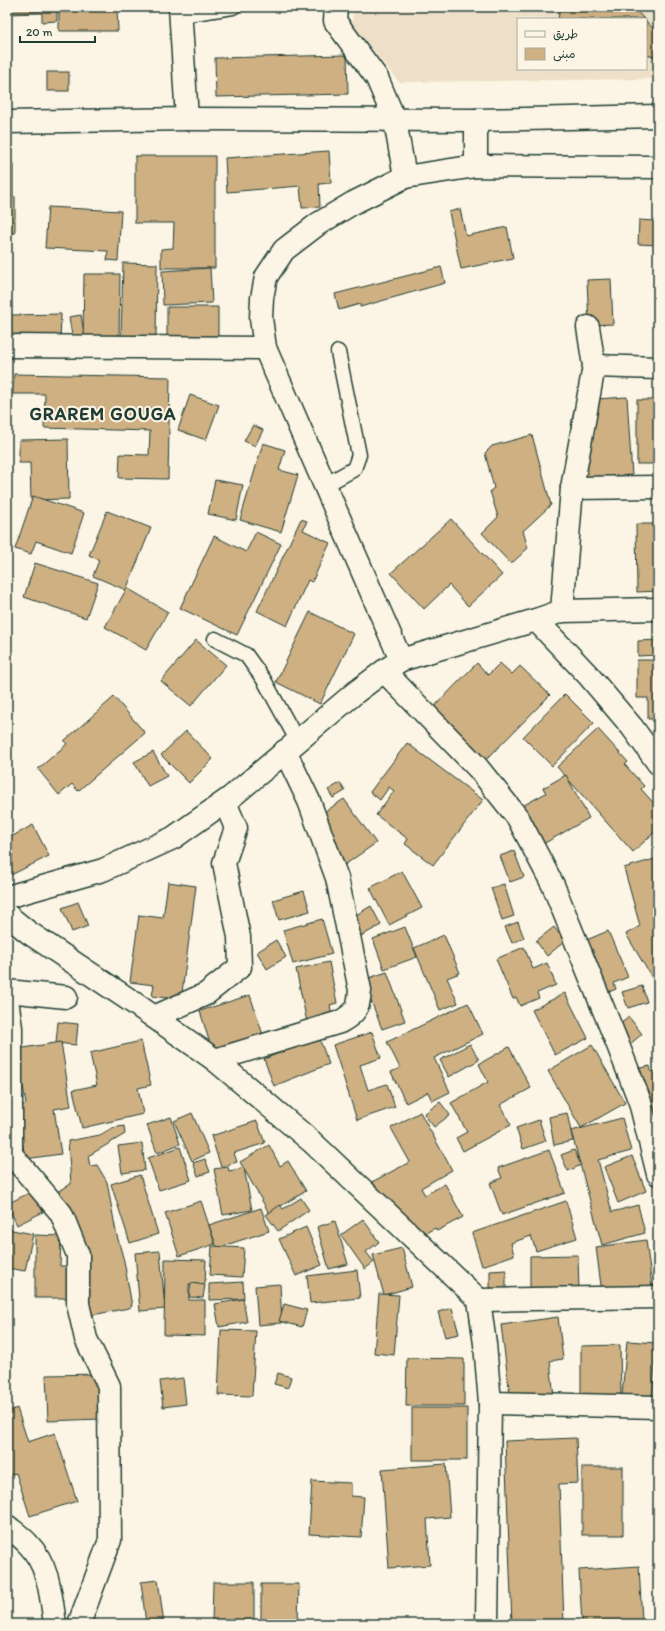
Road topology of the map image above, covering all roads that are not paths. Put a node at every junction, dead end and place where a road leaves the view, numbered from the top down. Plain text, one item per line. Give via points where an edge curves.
1 (233, 7) edge
2 (336, 7) edge
3 (180, 11) edge
4 (658, 116) edge
5 (187, 119) junction
6 (476, 120) junction
7 (395, 121) junction
8 (7, 122) edge
9 (476, 166) junction
10 (658, 167) edge
11 (405, 177) junction
12 (588, 328) dead end
13 (7, 346) edge
14 (265, 348) junction
15 (338, 352) dead end
16 (594, 366) junction
17 (658, 368) edge
18 (325, 485) junction
19 (658, 487) edge
20 (572, 488) junction
21 (658, 609) edge
22 (562, 611) junction
23 (536, 620) junction
24 (215, 639) dead end
25 (392, 665) junction
26 (291, 746) junction
27 (658, 763) edge
28 (225, 802) junction
29 (7, 898) edge
30 (7, 915) edge
31 (7, 991) edge
32 (66, 996) dead end
33 (7, 999) edge
34 (154, 1017) junction
35 (215, 1060) junction
36 (658, 1174) edge
37 (658, 1297) edge
38 (480, 1300) junction
39 (490, 1403) junction
40 (658, 1407) edge
41 (7, 1526) edge
42 (55, 1624) edge
43 (79, 1624) edge
44 (487, 1624) edge

1 - 3 lane
2 - 7 street via 335,21 377,78
3 - 5 street
4 - 6 street
5 - 7 street
5 - 8 street
6 - 7 street
6 - 9 street
7 - 11 street
9 - 10 street
9 - 11 street
11 - 14 street via 318,224 284,250 266,277 261,318
12 - 16 street
13 - 14 street
14 - 18 street
15 - 18 lane via 359,455 354,469
16 - 17 street
16 - 20 street
18 - 25 street
19 - 20 street
20 - 22 street
21 - 22 street
22 - 23 street
23 - 25 street
23 - 27 street via 588,675 632,727
24 - 26 lane via 246,655 264,680
25 - 26 street
25 - 36 street via 518,818 553,885 640,1102
26 - 28 street
26 - 35 street via 337,878 360,990 359,1004 352,1015 340,1022
28 - 29 street via 173,838 103,870
28 - 34 street via 236,828 224,863 239,937 240,967 206,994
30 - 34 street
31 - 32 street
33 - 43 street via 11,1028 11,1154 61,1213 78,1255 78,1304 86,1339 109,1386 110,1540
34 - 35 street
35 - 38 street via 312,1142
37 - 38 street
38 - 39 street
39 - 40 street
39 - 44 street
41 - 42 street via 29,1545 44,1568 51,1593

